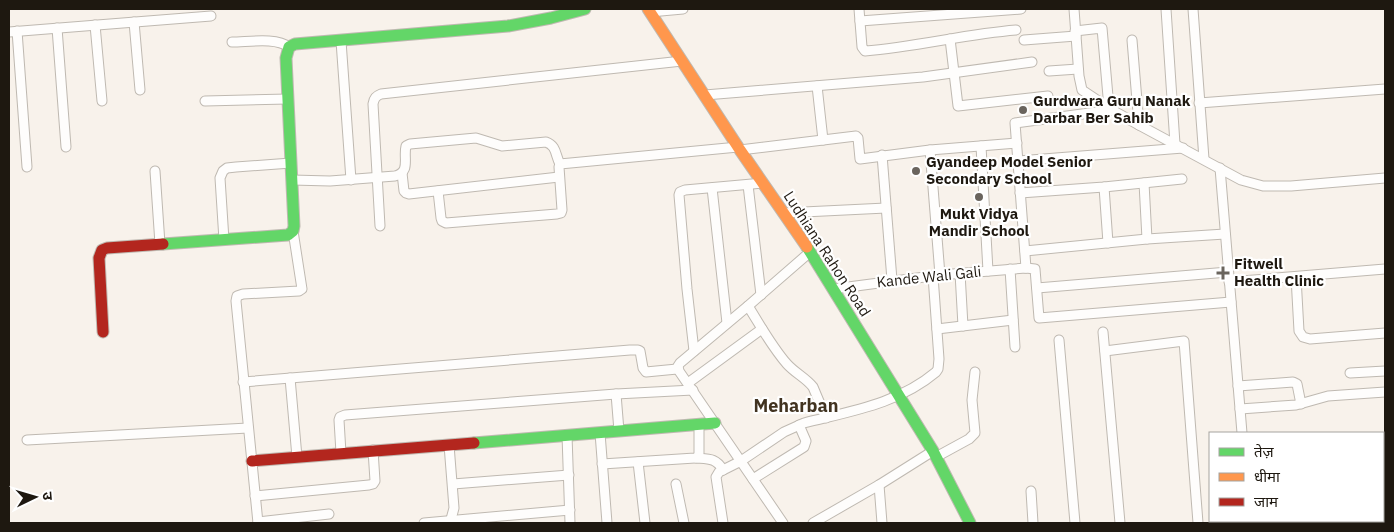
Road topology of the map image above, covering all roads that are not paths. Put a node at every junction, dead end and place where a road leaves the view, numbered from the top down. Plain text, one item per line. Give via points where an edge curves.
1 (585, 9) edge
2 (683, 9) edge
3 (859, 9) edge
4 (1021, 9) edge
5 (1074, 9) edge
6 (1166, 9) edge
7 (1193, 9) edge
8 (649, 10) edge
9 (212, 16) dead end
10 (860, 21) junction
11 (134, 22) junction
12 (95, 25) junction
13 (56, 28) junction
14 (1016, 30) dead end
15 (13, 32) edge
16 (1076, 33) junction
17 (950, 39) junction
18 (340, 40) junction
19 (1024, 40) dead end
20 (1132, 40) dead end
21 (232, 42) dead end
22 (289, 47) junction
23 (682, 61) junction
24 (1032, 62) dead end
25 (1078, 68) junction
26 (1049, 71) dead end
27 (954, 73) junction
28 (817, 86) junction
29 (1385, 89) edge
30 (140, 90) dead end
31 (704, 95) junction
32 (1048, 96) dead end
33 (288, 99) junction
34 (102, 101) dead end
35 (205, 101) dead end
36 (1199, 104) junction
37 (1110, 109) junction
38 (1139, 125) junction
39 (823, 140) junction
40 (1017, 143) junction
41 (981, 146) junction
42 (1180, 146) junction
43 (66, 147) dead end
44 (739, 148) junction
45 (930, 150) junction
46 (882, 155) junction
47 (1204, 159) junction
48 (1018, 161) junction
49 (291, 162) junction
50 (560, 164) junction
51 (27, 167) dead end
52 (1220, 168) junction
53 (155, 171) dead end
54 (402, 173) junction
55 (559, 177) junction
56 (378, 178) junction
57 (1385, 178) edge
58 (1182, 179) dead end
59 (292, 180) junction
60 (351, 180) junction
61 (763, 183) junction
62 (1144, 183) junction
63 (748, 185) junction
64 (1104, 187) junction
65 (712, 188) junction
66 (438, 191) junction
67 (1020, 193) junction
68 (886, 208) junction
69 (783, 213) junction
70 (380, 226) dead end
71 (293, 232) junction
72 (1225, 234) junction
73 (224, 240) junction
74 (1148, 240) junction
75 (1108, 243) junction
76 (160, 244) junction
77 (1025, 251) junction
78 (810, 252) junction
79 (1026, 268) junction
80 (1010, 269) junction
81 (1385, 269) edge
82 (988, 271) junction
83 (1228, 272) junction
84 (960, 273) junction
85 (937, 275) junction
86 (1296, 277) junction
87 (892, 280) junction
88 (1229, 282) junction
89 (1037, 288) junction
90 (833, 289) junction
91 (761, 295) junction
92 (1231, 302) junction
93 (748, 306) junction
94 (1013, 320) junction
95 (727, 323) junction
96 (963, 326) junction
97 (762, 329) junction
98 (937, 329) junction
99 (103, 332) dead end
100 (1103, 332) dead end
101 (1385, 333) edge
102 (1059, 340) dead end
103 (1015, 347) dead end
104 (694, 351) junction
105 (1105, 351) junction
106 (677, 369) junction
107 (1385, 371) edge
108 (975, 372) dead end
109 (1350, 373) dead end
110 (290, 378) junction
111 (243, 382) junction
112 (690, 386) junction
113 (1238, 386) junction
114 (1385, 392) edge
115 (616, 394) junction
116 (900, 396) junction
117 (1301, 404) junction
118 (1240, 409) junction
119 (826, 418) junction
120 (715, 424) junction
121 (699, 425) junction
122 (799, 425) junction
123 (248, 428) junction
124 (619, 431) junction
125 (1242, 432) edge
126 (600, 433) junction
127 (567, 435) junction
128 (27, 440) dead end
129 (449, 445) junction
130 (373, 450) junction
131 (341, 453) junction
132 (934, 454) junction
133 (297, 456) junction
134 (696, 458) junction
135 (252, 461) junction
136 (741, 461) junction
137 (638, 462) junction
138 (602, 464) junction
139 (723, 470) junction
140 (569, 475) junction
141 (752, 478) junction
142 (453, 484) junction
143 (676, 484) dead end
144 (880, 485) junction
145 (1031, 491) dead end
146 (256, 496) junction
147 (570, 510) junction
148 (329, 514) dead end
149 (450, 522) edge
150 (258, 523) edge
151 (424, 523) edge
152 (570, 523) edge
153 (607, 523) edge
154 (645, 523) edge
155 (684, 523) edge
156 (723, 523) edge
157 (783, 523) edge
158 (813, 523) edge
159 (882, 523) edge
160 (970, 523) edge
161 (1033, 523) edge
162 (1075, 523) edge
163 (1120, 523) edge
164 (1198, 523) edge

1 - 18 street via 508,26
2 - 8 street
3 - 10 street
4 - 10 street
5 - 16 street
6 - 42 street
7 - 36 street
8 - 23 street, Ludhiana Rahon Road
9 - 11 street
10 - 17 street via 865,51
11 - 12 street
11 - 30 street
12 - 13 street
12 - 34 street
13 - 15 street
13 - 43 street
14 - 17 street
15 - 51 street
16 - 19 street
16 - 25 street
16 - 37 street via 1102,28
17 - 27 street
18 - 22 street
18 - 60 street
20 - 38 street
21 - 22 street via 275,41
22 - 33 street via 286,58
23 - 31 street, Ludhiana Rahon Road
23 - 56 street via 381,94 373,104
24 - 27 street
25 - 26 street
25 - 37 street via 1082,90
27 - 28 street
27 - 32 street via 958,106
28 - 31 street
28 - 39 street
29 - 36 street
31 - 44 street, Ludhiana Rahon Road
33 - 35 street
33 - 49 street
36 - 47 street
37 - 38 street
37 - 40 street via 1015,123
38 - 42 street
39 - 44 street
39 - 46 street via 857,137 860,159
40 - 41 street
40 - 48 street
41 - 45 street
41 - 82 street
42 - 47 street
42 - 48 street
44 - 50 street
44 - 61 street, Ludhiana Rahon Road
45 - 46 street
45 - 85 street
46 - 68 street
47 - 52 street
48 - 67 street
49 - 59 street
49 - 73 street via 223,171 220,178
50 - 54 street via 555,148 546,142 502,146 476,138 410,144 405,149
50 - 55 street
52 - 57 street via 1241,180 1263,186
52 - 72 street
53 - 76 street
54 - 56 street
54 - 66 street via 406,193
55 - 66 street
55 - 66 street via 562,210 557,214 446,223 441,218
56 - 60 street
56 - 70 street
58 - 62 street
59 - 60 street
59 - 71 street
61 - 63 street
61 - 69 street, Ludhiana Rahon Road
62 - 64 street
62 - 74 street
63 - 65 street
63 - 91 street
64 - 67 street
64 - 75 street
65 - 95 street
65 - 104 street via 685,190 679,195
67 - 77 street
68 - 69 street
68 - 87 street
69 - 78 street, Ludhiana Rahon Road
71 - 73 street
71 - 111 street via 302,289 237,296
72 - 74 street
72 - 83 street
73 - 76 street
74 - 75 street
75 - 77 street
76 - 99 street via 102,250 99,258
77 - 79 street
78 - 90 street, Ludhiana Rahon Road
78 - 91 street
79 - 80 street, Kande Wali Gali
79 - 89 street via 1035,269
80 - 82 street, Kande Wali Gali
80 - 94 street
81 - 86 street
82 - 84 street, Kande Wali Gali
83 - 88 street
83 - 89 street
84 - 85 street, Kande Wali Gali
84 - 96 street
85 - 87 street, Kande Wali Gali
85 - 98 street
86 - 88 street
86 - 101 street via 1299,331 1303,337
87 - 90 street, Kande Wali Gali
88 - 92 street
89 - 92 street via 1039,318
90 - 116 street, Ludhiana Rahon Road
91 - 93 street
92 - 113 street
93 - 95 street
93 - 97 street
94 - 96 street
94 - 103 street
95 - 104 street
96 - 98 street
97 - 112 street
97 - 119 street via 788,366 814,387
98 - 116 street via 938,369
100 - 105 street
102 - 162 street
104 - 106 street
105 - 163 street
105 - 164 street via 1184,341
106 - 110 street via 646,372 642,368 640,352 630,350
106 - 112 street
107 - 109 street
108 - 132 street via 972,400 975,433
110 - 111 street
110 - 133 street
111 - 123 street
112 - 115 street
112 - 120 street
113 - 117 street via 1293,382 1297,384
113 - 118 street
114 - 117 street via 1328,396
115 - 124 street
115 - 131 street via 345,415 339,420
116 - 119 street
116 - 132 street, Ludhiana Rahon Road
117 - 118 street
118 - 125 street
119 - 122 street
120 - 121 street
120 - 136 street
121 - 124 street
121 - 134 street
122 - 136 street
122 - 141 street via 806,441 804,448
123 - 128 street
123 - 135 street
124 - 126 street
126 - 127 street
126 - 138 street
127 - 129 street
127 - 140 street
129 - 130 street
129 - 142 street
130 - 131 street
130 - 146 street via 375,481 369,486
131 - 133 street
132 - 144 street
132 - 160 street, Ludhiana Rahon Road
133 - 135 street
134 - 137 street
134 - 139 street via 715,460
135 - 146 street
136 - 139 street
136 - 141 street
137 - 138 street
137 - 154 street
138 - 153 street
139 - 156 street via 716,477
140 - 142 street
140 - 147 street
141 - 157 street
142 - 149 street via 454,508
143 - 155 street
144 - 158 street
144 - 159 street
145 - 161 street
146 - 150 street
147 - 149 street
147 - 152 street
148 - 150 street
149 - 151 street

